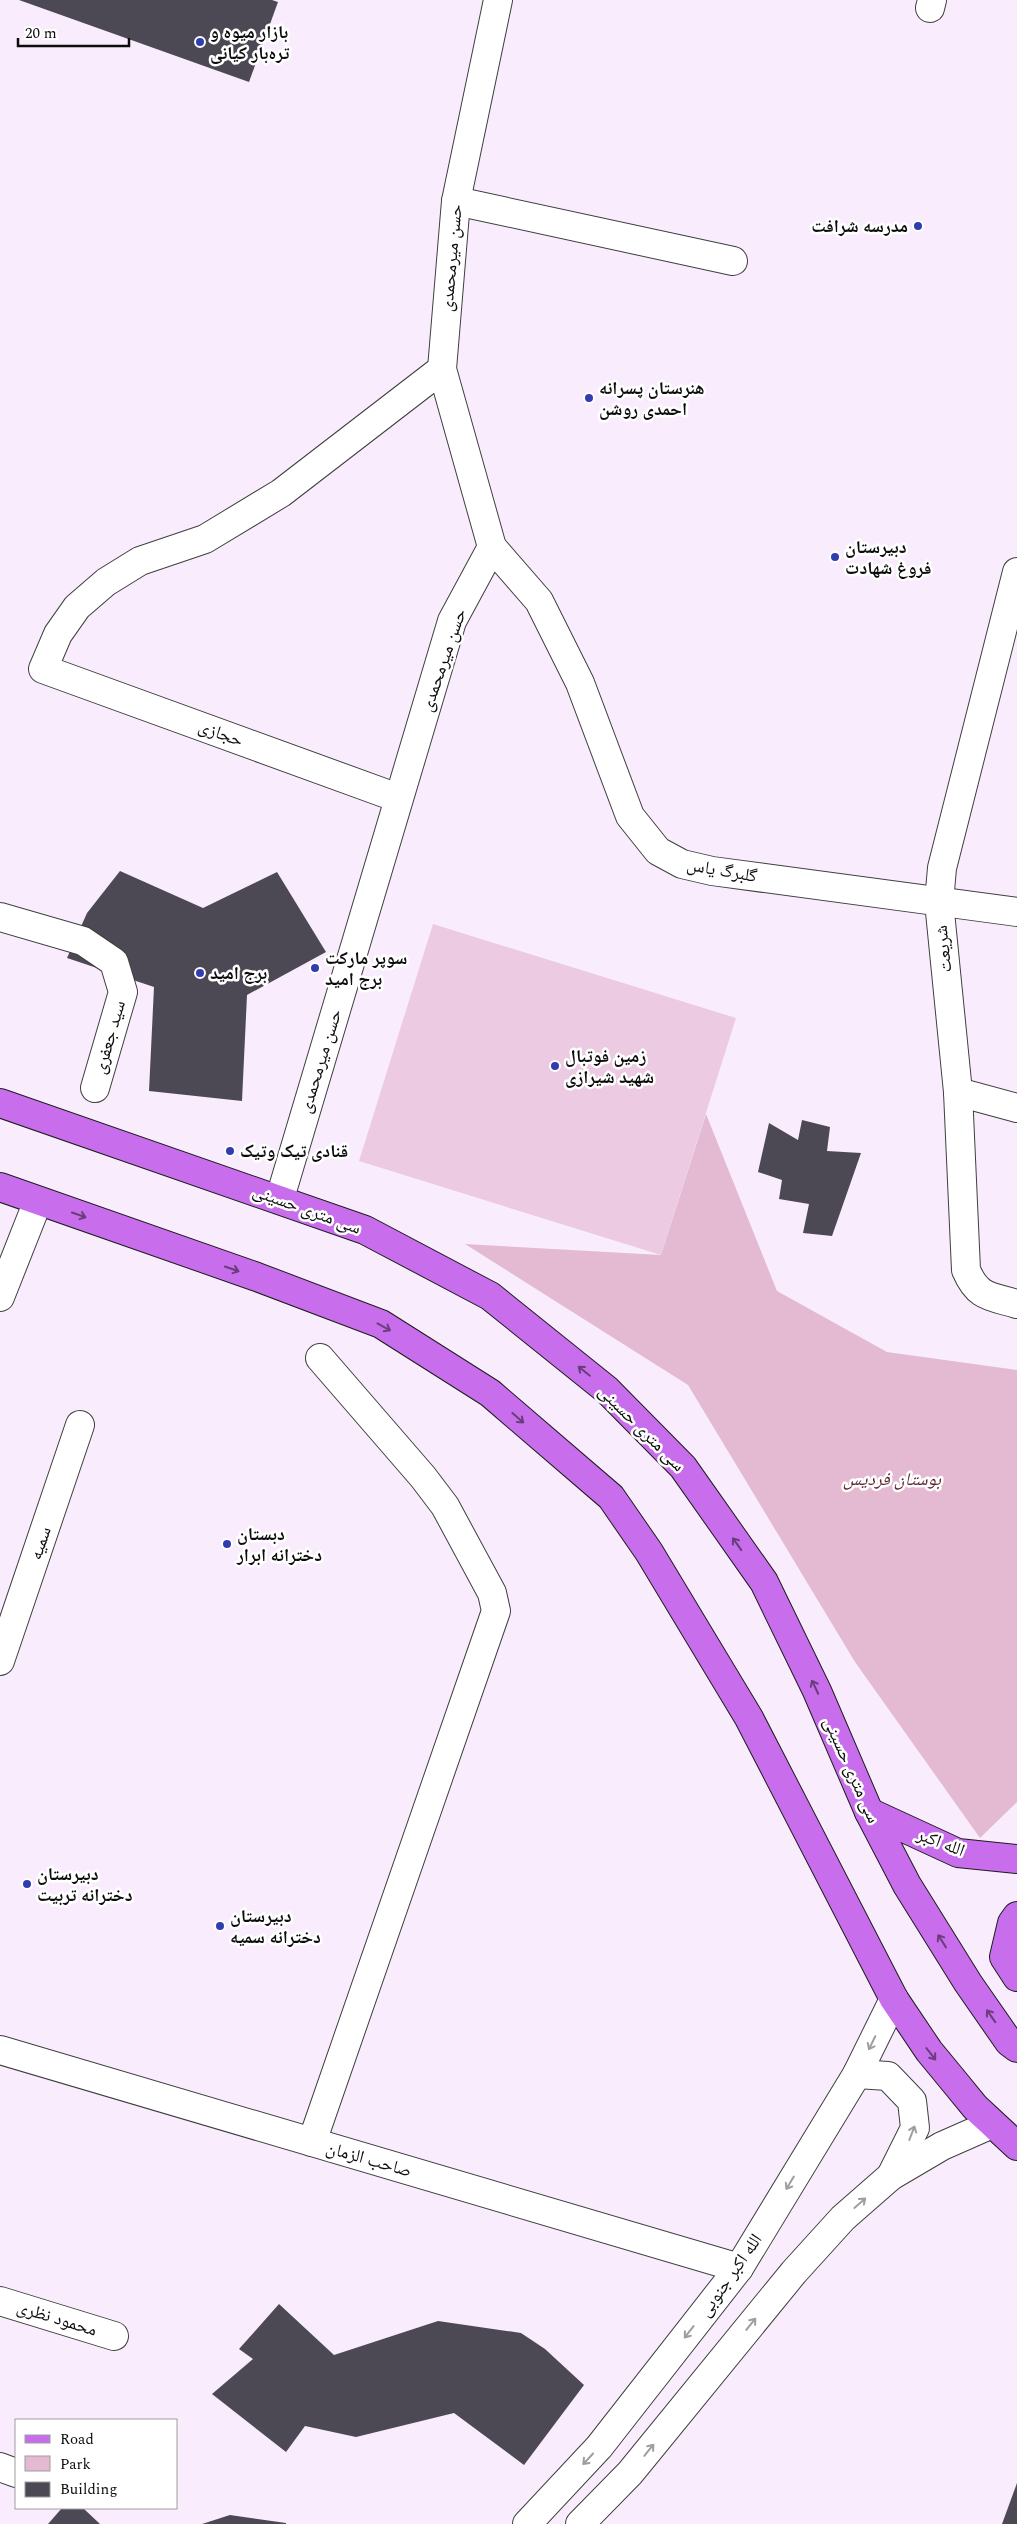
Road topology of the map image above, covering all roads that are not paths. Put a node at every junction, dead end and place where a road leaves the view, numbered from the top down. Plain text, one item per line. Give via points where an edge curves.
1 (498, 0) edge
2 (456, 201) junction
3 (733, 261) dead end
4 (442, 369) junction
5 (492, 547) junction
6 (1017, 572) edge
7 (398, 798) junction
8 (938, 902) junction
9 (1017, 912) edge
10 (0, 917) edge
11 (95, 1088) dead end
12 (958, 1092) junction
13 (0, 1103) edge
14 (1017, 1108) edge
15 (0, 1187) edge
16 (280, 1198) junction
17 (38, 1201) junction
18 (0, 1297) edge
19 (1017, 1304) edge
20 (320, 1358) dead end
21 (80, 1425) dead end
22 (0, 1661) edge
23 (869, 1812) junction
24 (1017, 1859) edge
25 (1017, 1916) edge
26 (1017, 1977) edge
27 (894, 1999) junction
28 (1014, 2041) edge
29 (0, 2050) edge
30 (856, 2074) junction
31 (992, 2124) junction
32 (312, 2142) junction
33 (1017, 2146) edge
34 (891, 2176) junction
35 (739, 2268) junction
36 (0, 2301) edge
37 (114, 2336) dead end
38 (0, 2467) edge
39 (15, 2473) edge
40 (527, 2524) edge
41 (580, 2524) edge

1 - 2 street, حسن میرمحمدی
2 - 3 street
2 - 4 street, حسن میرمحمدی
4 - 5 street, حسن میرمحمدی
4 - 7 street, حجازی via 281,493 205,539 140,561 106,582 77,607 58,634 43,669
5 - 7 street, حسن میرمحمدی via 452,621
5 - 8 street, گلبرگ یاس via 539,601 580,683 630,816 658,851 682,864 712,871
6 - 8 street, شریعت via 942,868
7 - 16 street, حسن میرمحمدی
8 - 9 street, گلبرگ یاس
8 - 12 street, شریعت
10 - 11 street, سید جعفری via 83,940 114,962 123,992
12 - 14 street
12 - 19 street, شریعت via 966,1270 973,1287 983,1294
13 - 16 main road, سی متری حسینی
15 - 17 main road
23 -> 16 main road, سی متری حسینی via 817,1690 764,1582 683,1468 607,1390 490,1296 365,1230
17 - 18 street
17 -> 27 main road via 381,1324 490,1394 611,1497 649,1552 749,1718
20 - 32 street via 445,1506 492,1592 496,1611
21 - 22 street, سمیه
23 - 24 main road, الله اکبر via 958,1853
28 -> 23 main road, سی متری حسینی via 968,1983 907,1885
25 - 26 main road via 1012,1923 1004,1957
27 -> 30 street, الله اکبر جنوبی
27 -> 31 main road via 929,2051
29 - 32 street, صاحب الزمان
34 -> 30 street via 915,2128 912,2101 888,2076
30 -> 35 street, الله اکبر جنوبی
31 - 33 main road
31 - 34 street via 942,2146
32 - 35 street, صاحب الزمان
41 -> 34 street via 630,2473 794,2272 843,2218
35 -> 40 street, الله اکبر جنوبی via 598,2447
36 - 37 street, محمود نظری
38 - 39 street

